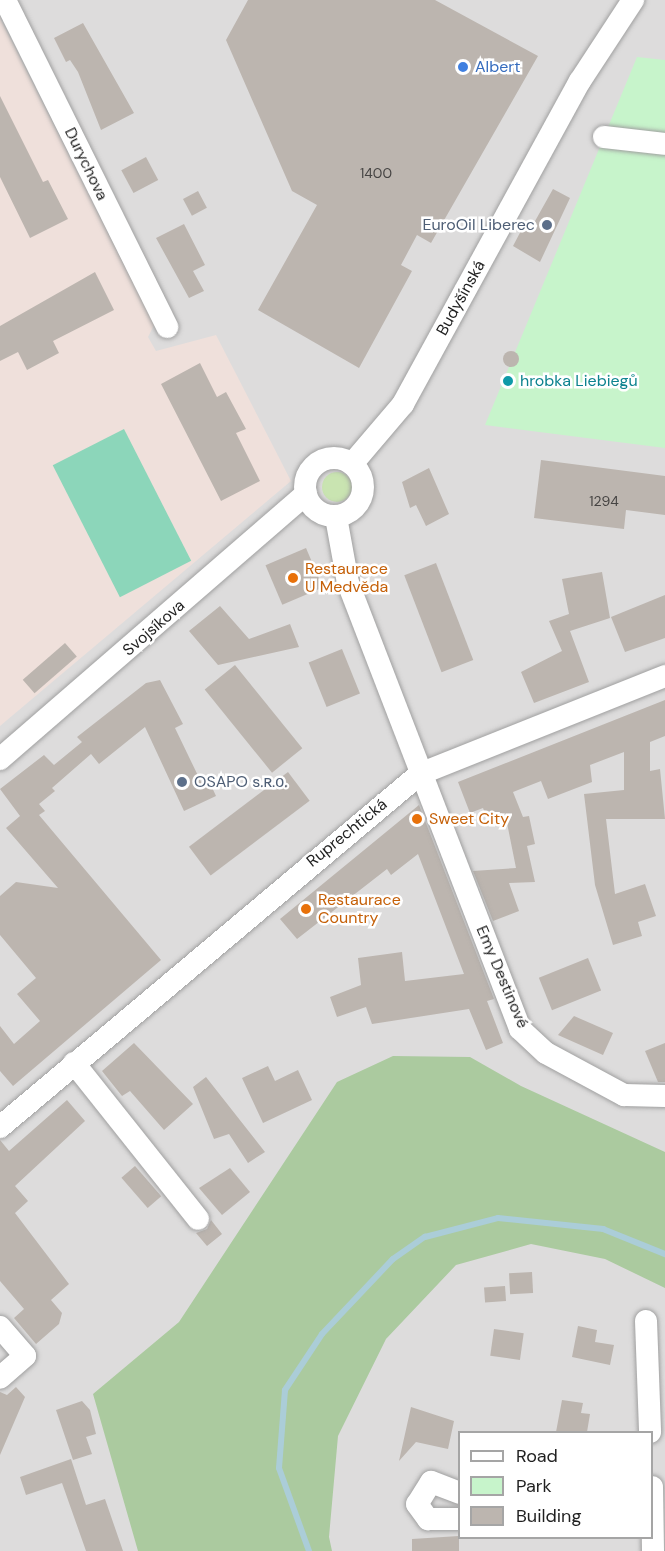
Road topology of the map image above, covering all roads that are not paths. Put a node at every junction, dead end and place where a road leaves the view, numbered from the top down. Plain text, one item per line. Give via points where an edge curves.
1 (5, 0) edge
2 (633, 0) edge
3 (604, 136) dead end
4 (665, 144) edge
5 (167, 327) dead end
6 (352, 464) junction
7 (306, 494) junction
8 (336, 517) junction
9 (665, 676) edge
10 (0, 759) edge
11 (420, 774) junction
12 (74, 1063) junction
13 (665, 1096) edge
14 (0, 1127) edge
15 (198, 1218) dead end
16 (646, 1321) dead end
17 (0, 1327) edge
18 (0, 1378) edge
19 (650, 1431) edge
20 (458, 1493) edge
21 (458, 1519) edge

1 - 5 street, Durychova
2 - 6 street, Budyšínská via 580,81 403,404
3 - 4 street
6 - 7 street via 336,458 319,462 307,476
6 - 8 street via 362,479 362,498 350,512
7 - 8 street via 315,510
7 - 10 street, Svojsíkova
8 - 11 street via 348,583
9 - 11 street, Ruprechtická
11 - 12 street, Ruprechtická
11 - 13 street, Emy Destinové via 520,1029 546,1053 624,1095
12 - 14 street, Ruprechtická
12 - 15 street
16 - 19 street
17 - 18 street via 25,1356
20 - 21 street via 430,1482 417,1504 428,1519

